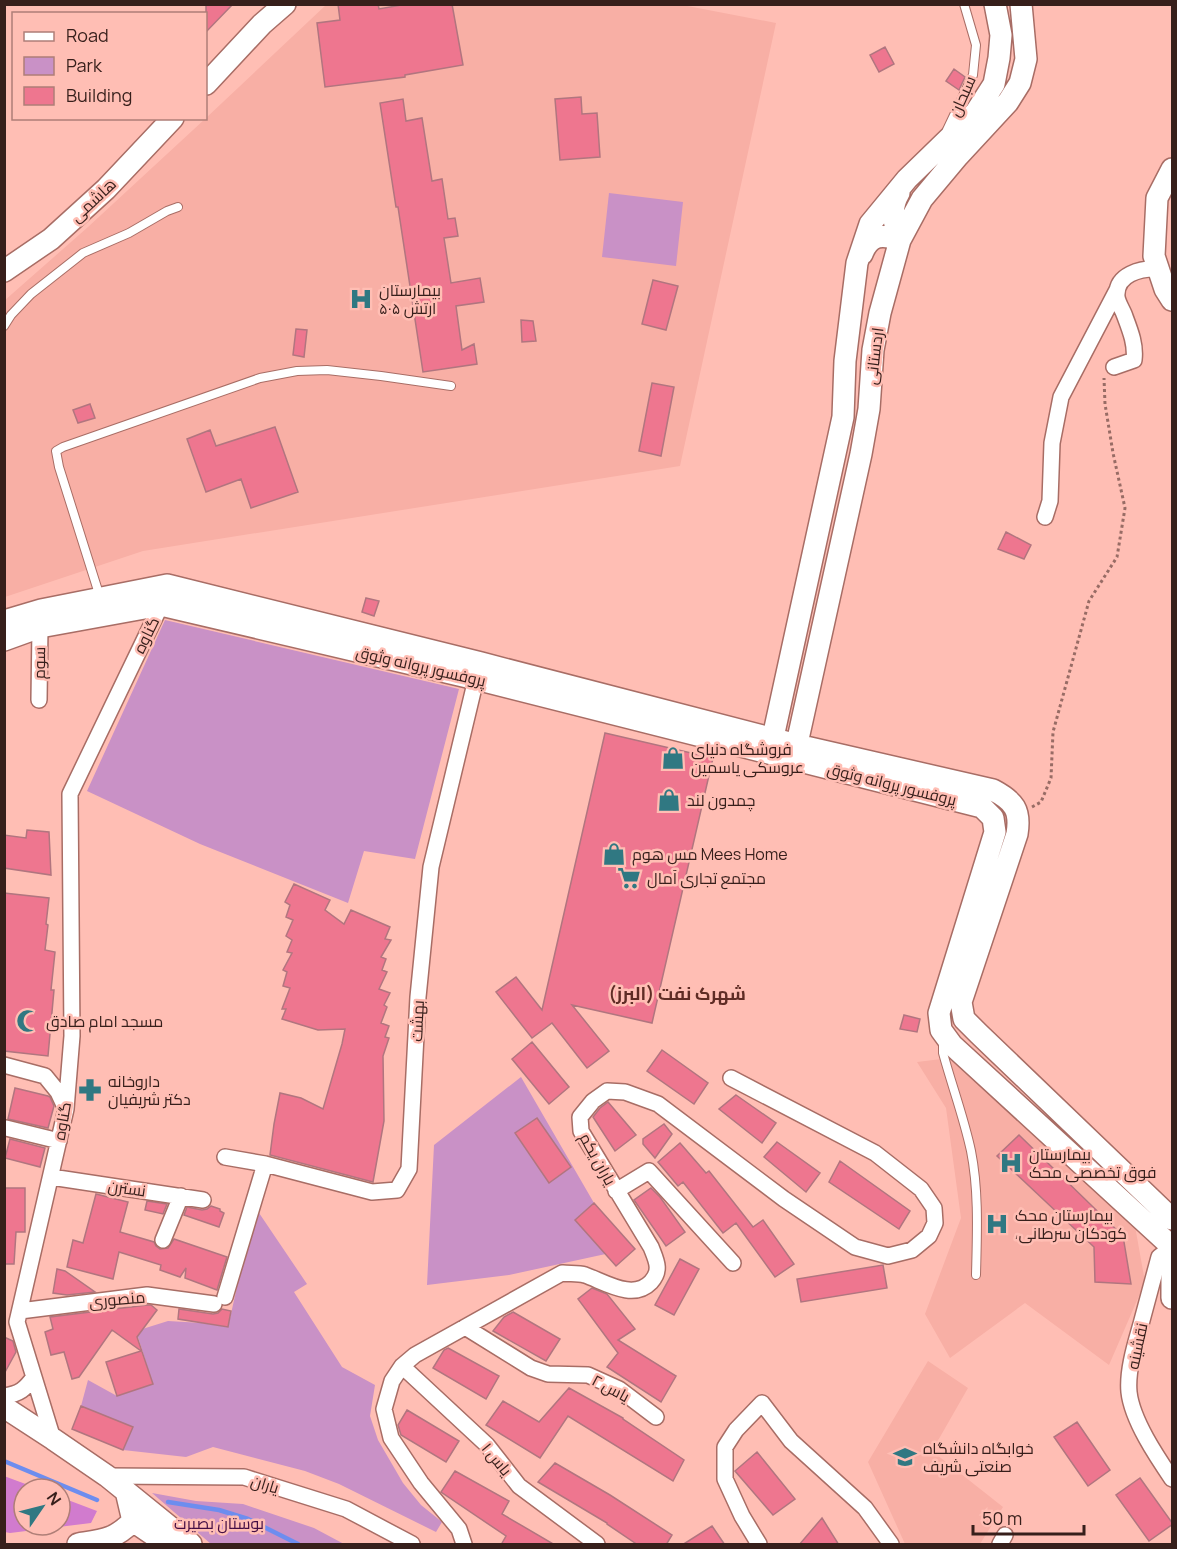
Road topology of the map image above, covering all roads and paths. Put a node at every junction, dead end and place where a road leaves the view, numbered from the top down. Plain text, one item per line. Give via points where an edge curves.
1 (285, 4) edge
2 (964, 4) edge
3 (995, 4) edge
4 (1020, 4) edge
5 (207, 83) edge
6 (171, 120) edge
7 (936, 151) junction
8 (1173, 169) edge
9 (907, 179) junction
10 (178, 207) dead end
11 (900, 240) junction
12 (857, 263) junction
13 (1159, 269) junction
14 (4, 271) edge
15 (1118, 290) junction
16 (1173, 300) edge
17 (4, 326) edge
18 (1114, 368) joint
19 (451, 386) dead end
20 (1045, 516) dead end
21 (170, 593) junction
22 (103, 607) junction
23 (39, 619) junction
24 (4, 621) edge
25 (4, 640) edge
26 (479, 671) junction
27 (39, 700) dead end
28 (771, 746) junction
29 (795, 752) junction
30 (1017, 815) junction
31 (964, 1019) junction
32 (942, 1032) junction
33 (71, 1048) junction
34 (4, 1065) edge
35 (45, 1076) junction
36 (731, 1078) dead end
37 (66, 1109) junction
38 (6, 1128) dead end
39 (59, 1141) junction
40 (225, 1157) dead end
41 (265, 1164) junction
42 (51, 1177) junction
43 (616, 1191) junction
44 (181, 1196) junction
45 (203, 1200) dead end
46 (1173, 1219) edge
47 (163, 1240) dead end
48 (1172, 1247) edge
49 (733, 1263) dead end
50 (976, 1275) dead end
51 (1173, 1299) edge
52 (20, 1311) junction
53 (465, 1328) junction
54 (402, 1366) junction
55 (34, 1377) junction
56 (4, 1396) edge
57 (4, 1407) edge
58 (656, 1417) dead end
59 (53, 1439) junction
60 (107, 1476) junction
61 (1173, 1479) edge
62 (126, 1491) junction
63 (155, 1515) junction
64 (133, 1521) junction
65 (78, 1545) edge
66 (162, 1545) edge
67 (191, 1545) edge
68 (412, 1545) edge
69 (464, 1545) edge
70 (597, 1545) edge
71 (759, 1545) edge
72 (891, 1545) edge

1 - 5 main road
2 - 7 lane, سبحان via 976,45 974,75
3 - 7 main road, اردستانی via 1001,35 994,84 976,112
4 - 11 main road, اردستانی via 1026,59 1020,83 1008,102 922,200
6 - 14 main road, هاشمی via 106,189 51,239
7 - 9 main road, اردستانی
8 - 13 main road via 1157,198 1154,256
9 - 11 main road via 894,200 893,222
9 - 12 main road, اردستانی via 870,224
10 - 17 lane via 83,253 31,294
11 - 12 main road via 876,237 866,244
11 - 29 main road, اردستانی via 880,313 861,454
12 - 28 main road, اردستانی via 845,361 843,417
13 - 15 street via 1131,274 1122,280
13 - 16 main road
15 - 18 street via 1135,349 1134,360
15 - 20 street via 1061,397
18 - 30 path via 1104,372 1105,404 1125,508 1118,558 1089,601 1053,732 1051,778 1041,802
19 - 22 lane via 327,370 297,371 260,378 56,451
21 - 22 main road, پروفسور پروانه وثوق
21 - 26 main road, پروفسور پروانه وثوق
21 - 33 street, گناوه via 70,794
22 - 23 main road, پروفسور پروانه وثوق
23 - 24 main road, پروفسور پروانه وثوق
23 - 25 main road, پروفسور پروانه وثوق
23 - 27 street, سوم
26 - 28 main road, پروفسور پروانه وثوق
26 - 41 street, بهشت via 431,867 418,997 409,1168 397,1190 372,1192
28 - 29 main road, پروفسور پروانه وثوق
29 - 30 main road, پروفسور پروانه وثوق via 993,790 1006,797
29 - 32 main road, پروفسور پروانه وثوق via 982,807 993,818 995,832 939,1013
30 - 31 main road via 1017,834 961,1002
31 - 32 main road
31 - 46 main road
32 - 48 main road
32 - 50 lane via 943,1053 971,1152 978,1228
33 - 35 street via 59,1067
33 - 37 street, گناوه
34 - 35 street
35 - 37 street
36 - 43 street, یاران یکم via 875,1153 921,1189 934,1208 935,1222 929,1236 912,1250 888,1256 855,1247 657,1104 625,1092 607,1091 580,1117 581,1131
37 - 39 street, گناوه
38 - 39 street
39 - 42 street, گناوه
40 - 41 street, بهشت
41 - 52 street, منصوری via 219,1301 147,1295
42 - 44 street, نسترن
42 - 52 street, گناوه
43 - 49 street via 649,1171
43 - 53 street, یاران یکم via 658,1264 654,1279 645,1288 628,1291 583,1275 562,1274
44 - 45 street, نسترن
44 - 47 street
48 - 51 main road
48 - 61 street, نقشینه via 1159,1257 1131,1360 1129,1392 1146,1438
52 - 55 street, گناوه via 17,1322
53 - 54 street, یاران یکم
53 - 58 street, یاس ۲ via 531,1368 548,1374 588,1375 619,1389
54 - 69 street, یاران یکم via 392,1381 384,1409 391,1438 459,1529
54 - 70 street, یاس ۱ via 487,1445 519,1486
55 - 56 street via 25,1389
55 - 59 street, گناوه
57 - 59 main road
59 - 60 main road
60 - 62 main road
60 - 68 street, یاران via 244,1477 346,1509
62 - 63 main road
62 - 64 main road
63 - 64 main road
63 - 67 main road
64 - 65 main road via 109,1539
64 - 66 main road
71 - 72 street via 725,1479 725,1447 762,1403 791,1441 865,1508

